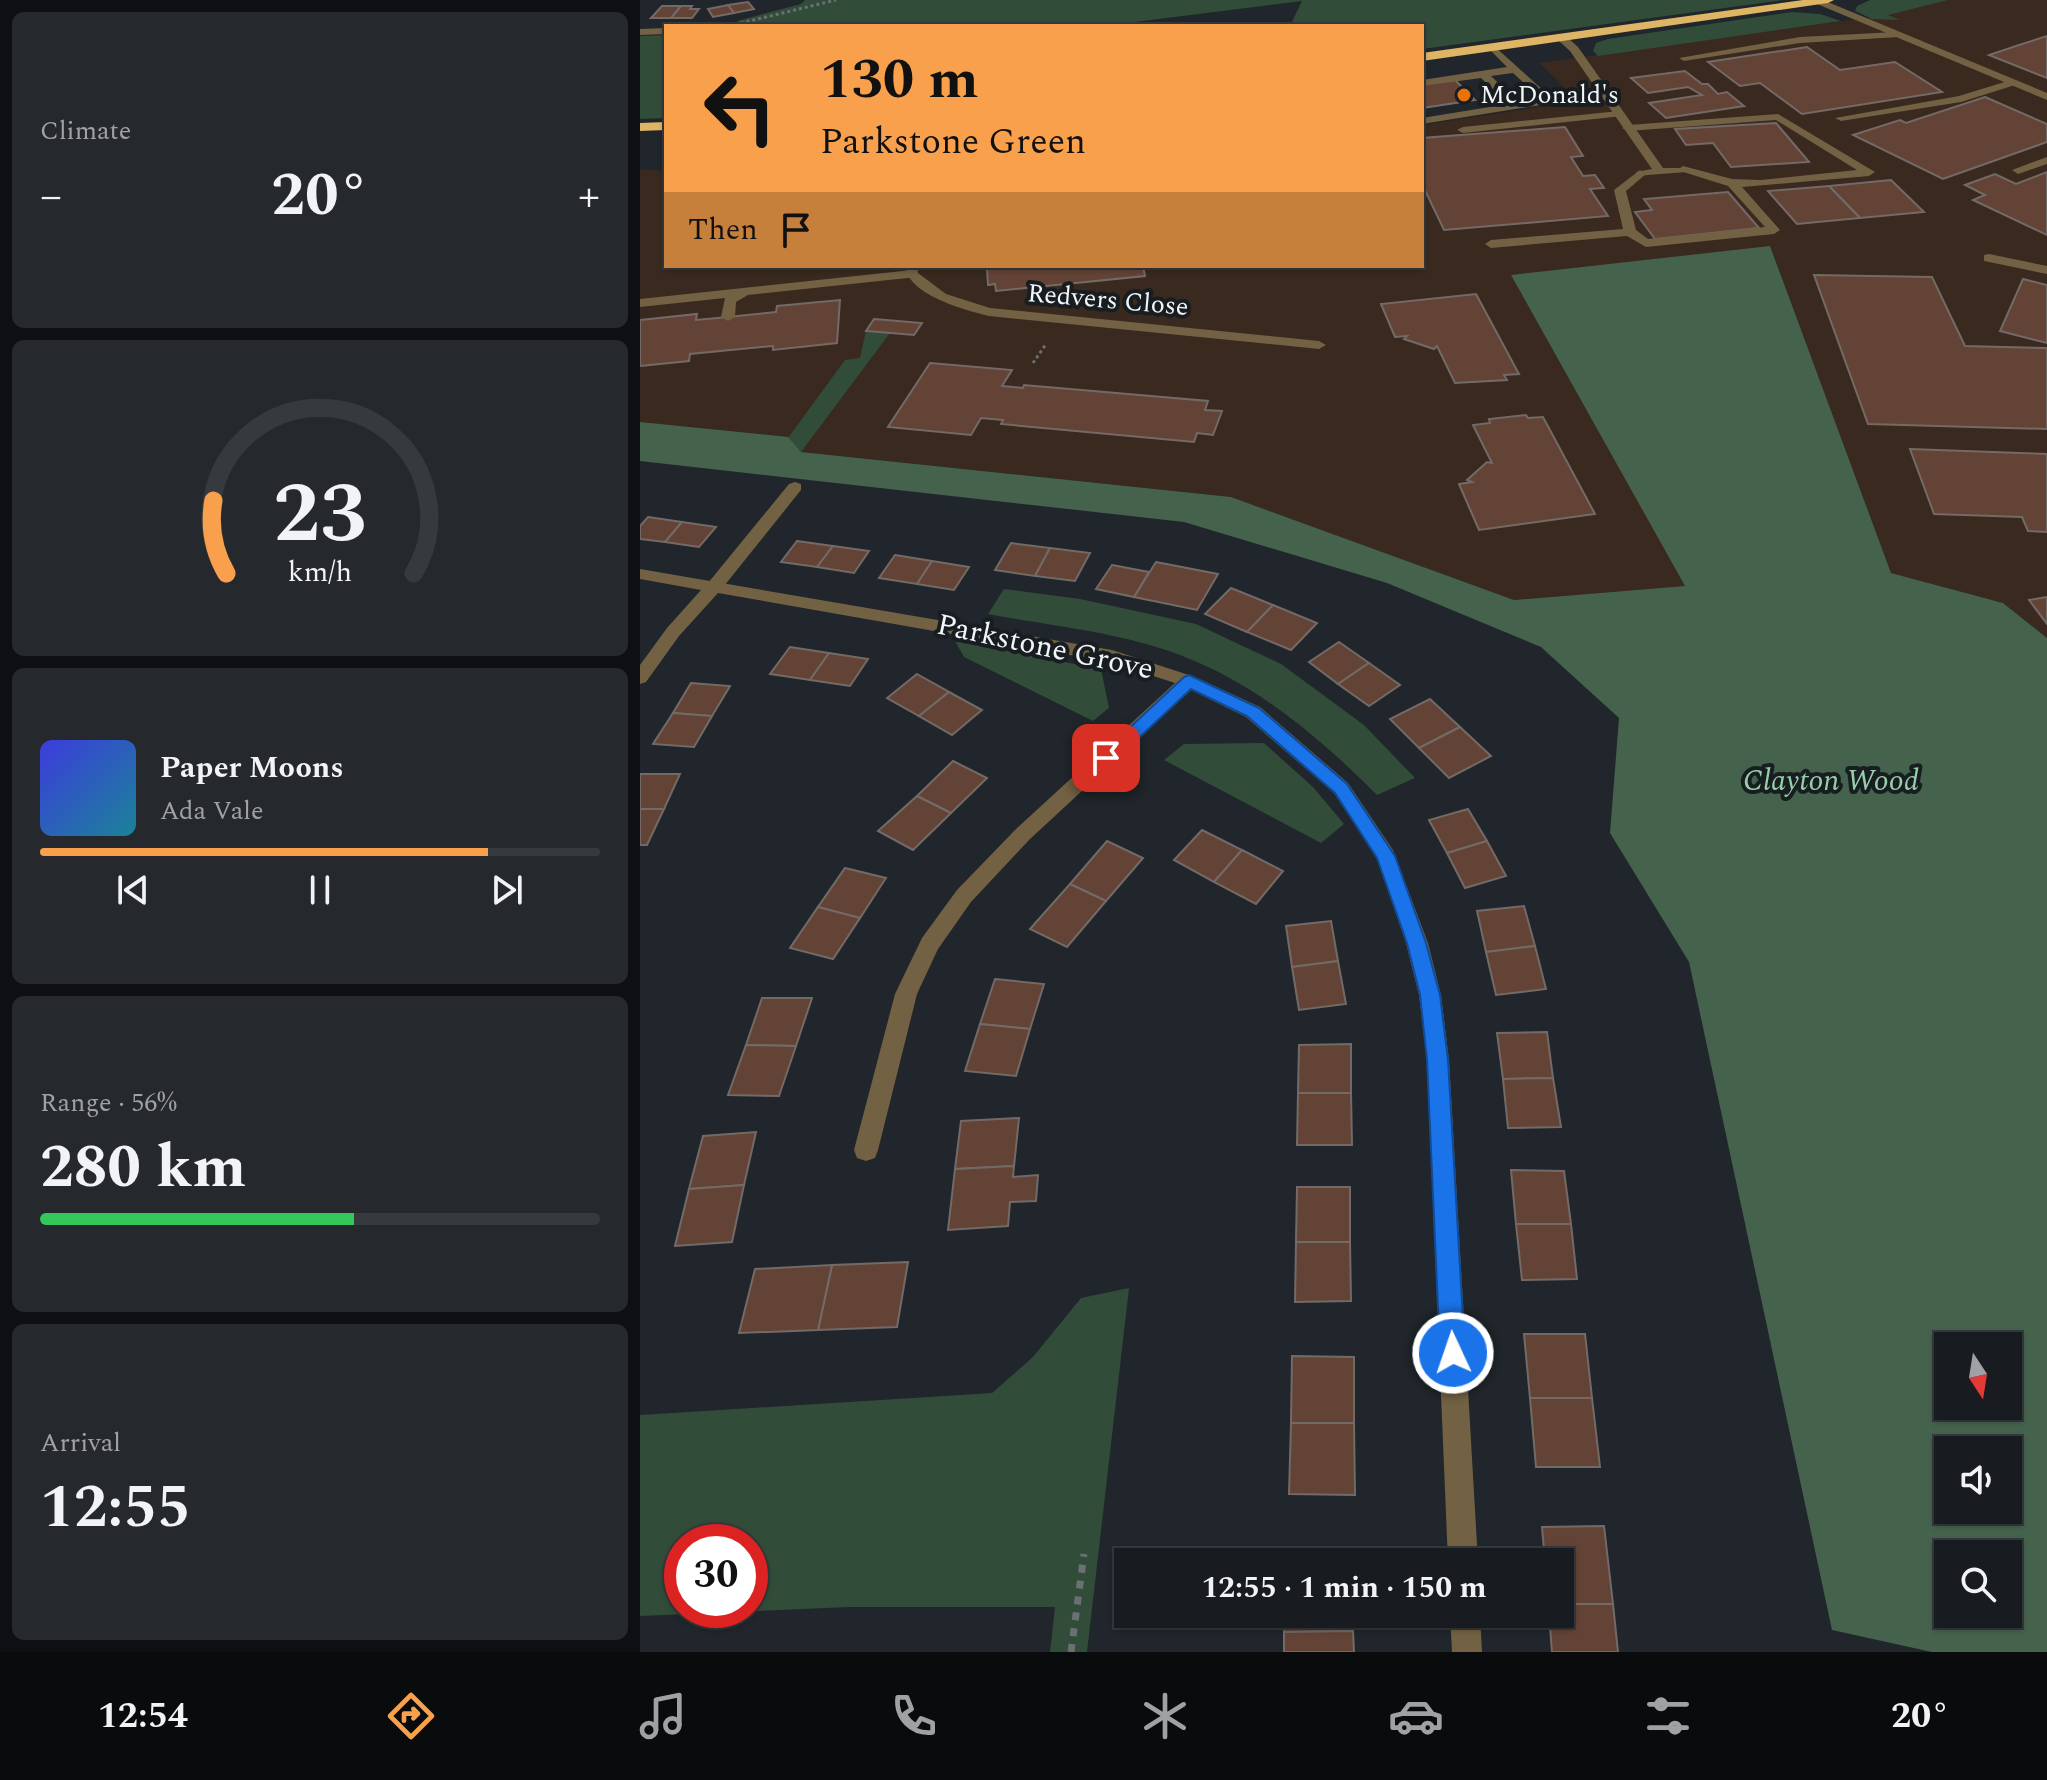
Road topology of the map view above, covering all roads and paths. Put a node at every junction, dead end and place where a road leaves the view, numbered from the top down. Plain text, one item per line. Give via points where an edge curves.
1 (836, 0) edge
2 (1824, 1) edge
3 (737, 24) edge
4 (664, 31) edge
5 (640, 32) edge
6 (1895, 35) junction
7 (1563, 39) junction
8 (1493, 48) junction
9 (1684, 58) dead end
10 (1424, 59) edge
11 (1516, 69) junction
12 (1483, 74) junction
13 (1424, 83) edge
14 (2011, 83) junction
15 (2047, 97) edge
16 (1516, 106) junction
17 (1619, 114) junction
18 (1841, 118) dead end
19 (1424, 119) edge
20 (664, 126) edge
21 (640, 127) edge
22 (1628, 128) junction
23 (1463, 130) dead end
24 (640, 141) edge
25 (664, 141) edge
26 (2047, 160) edge
27 (2018, 170) dead end
28 (1660, 172) junction
29 (1732, 183) junction
30 (1630, 232) junction
31 (1491, 244) dead end
32 (1989, 258) dead end
33 (912, 270) edge
34 (2047, 270) edge
35 (743, 293) junction
36 (640, 303) edge
37 (728, 317) dead end
38 (1046, 343) dead end
39 (1319, 345) dead end
40 (1033, 363) dead end
41 (795, 487) dead end
42 (640, 574) edge
43 (714, 587) junction
44 (640, 678) edge
45 (1189, 681) junction
46 (866, 1150) dead end
47 (1462, 1548) edge
48 (1084, 1554) dead end
49 (1466, 1628) edge
50 (1071, 1652) edge
51 (1467, 1652) edge

1 - 3 path
2 - 6 street
2 - 7 highway
4 - 5 street
6 - 9 street via 1800,40
6 - 14 street
7 - 8 highway
7 - 17 street
8 - 10 highway
8 - 11 street
11 - 12 street
11 - 16 street via 1549,101
12 - 13 street
12 - 16 street
14 - 15 street
14 - 18 street via 1961,99
16 - 19 street
17 - 22 street
17 - 23 street
20 - 21 highway
22 - 28 street
22 - 29 street via 1778,117 1869,172
24 - 25 highway
26 - 27 street
28 - 29 street via 1683,170
28 - 30 street via 1640,174 1620,190
29 - 30 street via 1774,230 1646,243
30 - 31 street
32 - 34 street
33 - 35 street
33 - 39 street, Redvers Close via 941,297 989,312
35 - 36 street
35 - 37 street via 730,300
38 - 40 path
41 - 43 street
42 - 43 street, Parkstone Grove
43 - 44 street
43 - 45 street, Parkstone Grove via 1112,656
45 - 46 street via 1022,835 964,896 930,944 906,994
45 - 47 street, Parkstone Grove via 1253,712 1341,788 1386,856 1417,943 1438,1060
48 - 50 path
49 - 51 street

